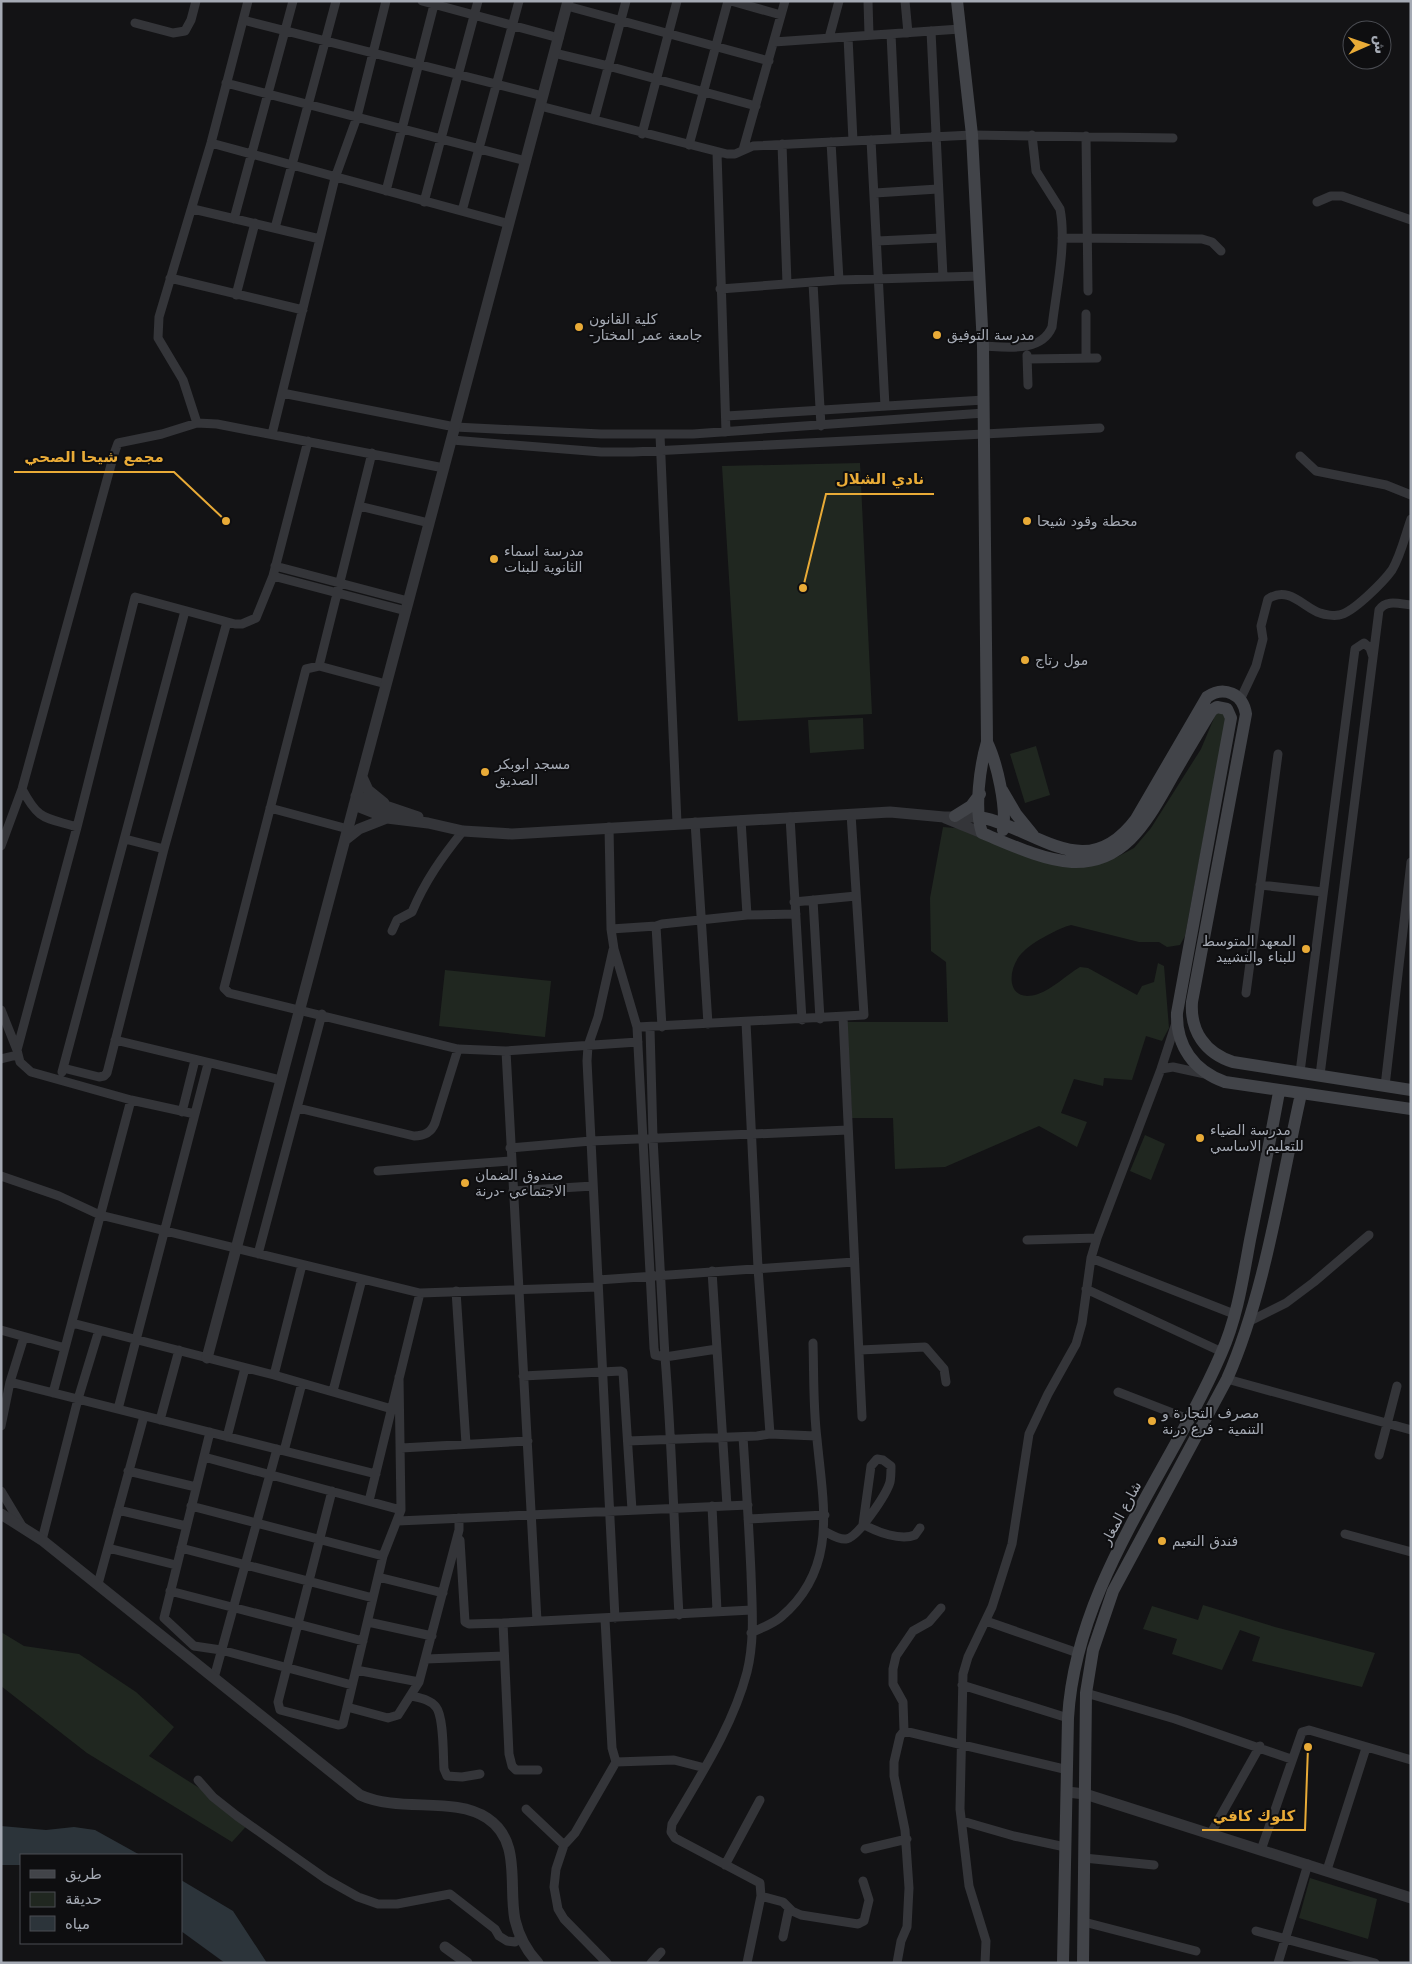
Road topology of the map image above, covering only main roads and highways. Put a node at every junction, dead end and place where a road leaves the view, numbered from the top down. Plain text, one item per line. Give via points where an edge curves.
1 (957, 1) edge
2 (987, 742) junction
3 (998, 782) junction
4 (980, 794) junction
5 (949, 816) road end
6 (979, 817) junction
7 (1004, 824) junction
8 (999, 839) junction
9 (1037, 839) junction
10 (1411, 1090) edge
11 (1279, 1092) junction
12 (1301, 1094) junction
13 (1411, 1109) edge
14 (1243, 1279) junction
15 (1259, 1282) junction
16 (1109, 1567) junction
17 (1122, 1573) junction
18 (1063, 1963) edge
19 (1083, 1963) edge

1 - 2 main road via 972,135 983,346
2 - 3 main road via 995,761
2 - 4 main road
3 - 7 main road
3 - 9 main road via 1016,814
4 - 5 main road via 972,806
4 - 6 main road
6 - 7 main road
6 - 8 main road via 982,833
7 - 8 main road
7 - 9 main road
8 - 11 main road via 1073,862 1093,860 1119,850 1144,825 1212,710 1227,708 1231,718 1177,1021 1186,1053 1210,1076
9 - 10 main road via 1074,850 1100,847 1117,838 1136,819 1207,697 1222,691 1232,693 1245,709 1245,720 1192,1002 1192,1017 1200,1038 1209,1049 1233,1062
11 - 12 main road
11 - 14 main road, شارع المغار
12 - 13 main road
12 - 15 main road
14 - 15 main road
14 - 16 main road, شارع المغار via 1222,1352
15 - 17 main road via 1250,1321 1227,1379
16 - 17 main road
16 - 18 main road, شارع المغار via 1088,1620 1069,1694
17 - 19 main road via 1104,1613 1086,1693

